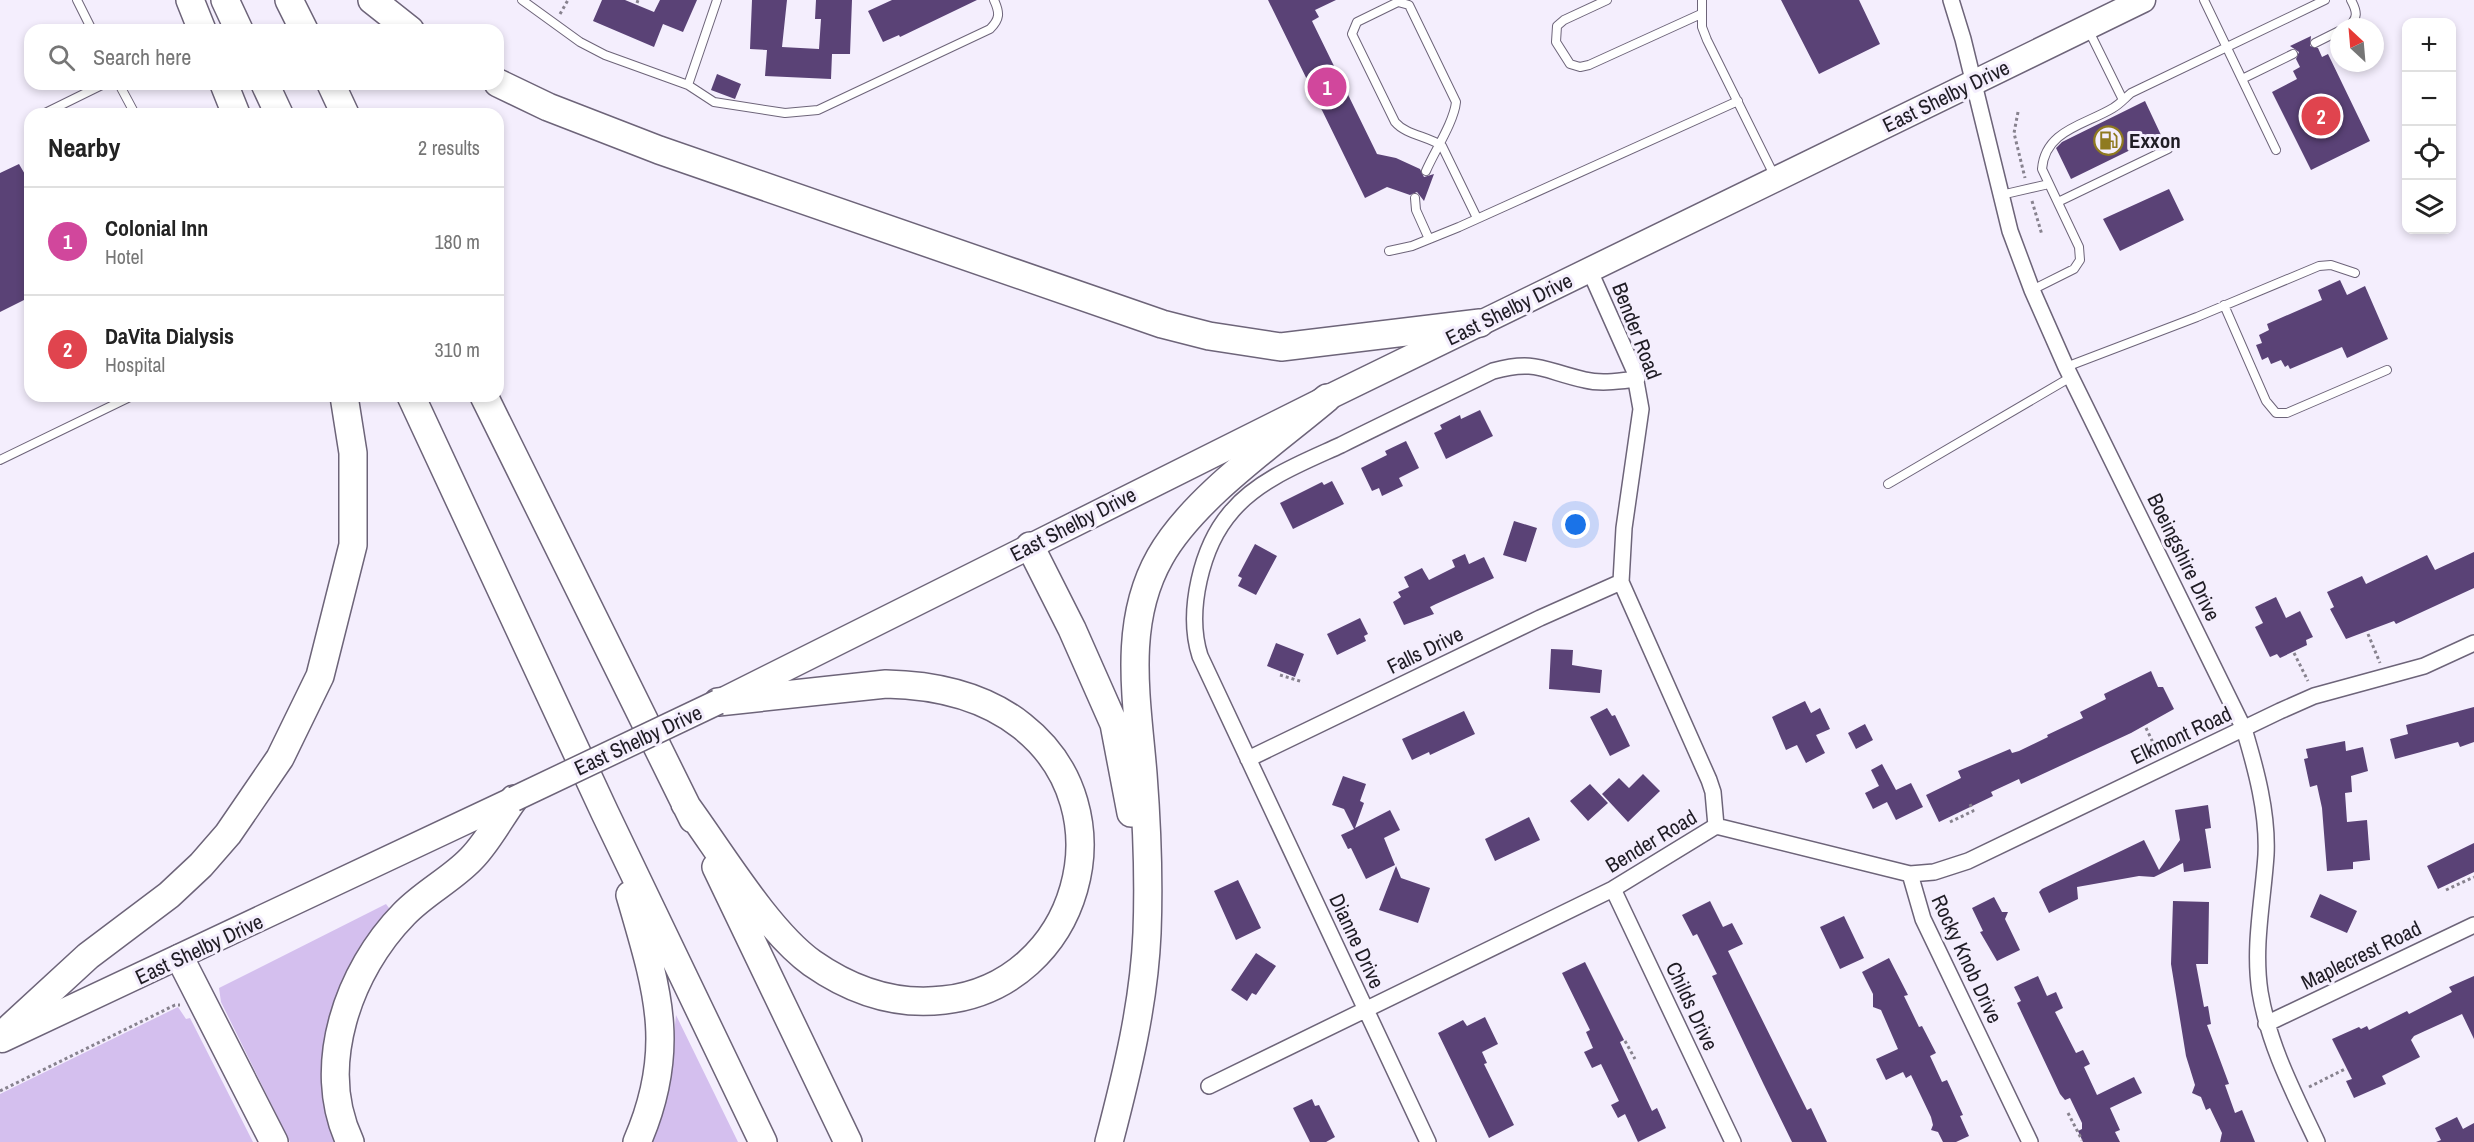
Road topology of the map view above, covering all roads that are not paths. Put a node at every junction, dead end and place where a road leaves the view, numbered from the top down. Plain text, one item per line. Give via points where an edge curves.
1 (77, 0) edge
2 (190, 0) edge
3 (225, 0) edge
4 (289, 0) edge
5 (372, 0) edge
6 (522, 0) edge
7 (717, 0) edge
8 (994, 0) edge
9 (1607, 0) edge
10 (1702, 0) edge
11 (1951, 0) edge
12 (2143, 0) edge
13 (2204, 0) edge
14 (2325, 0) edge
15 (2351, 0) edge
16 (1701, 14) junction
17 (2356, 18) edge
18 (89, 24) edge
19 (200, 24) edge
20 (236, 24) edge
21 (301, 24) edge
22 (402, 24) edge
23 (2087, 27) junction
24 (2330, 36) edge
25 (2315, 43) dead end
26 (2227, 46) junction
27 (2294, 54) dead end
28 (2242, 79) junction
29 (1974, 83) junction
30 (688, 85) junction
31 (504, 86) edge
32 (92, 90) edge
33 (121, 90) edge
34 (226, 90) edge
35 (268, 90) edge
36 (334, 90) edge
37 (2123, 100) junction
38 (1738, 101) junction
39 (55, 108) edge
40 (132, 108) edge
41 (234, 108) edge
42 (276, 108) edge
43 (342, 108) edge
44 (1438, 143) junction
45 (2168, 149) dead end
46 (2276, 150) dead end
47 (1426, 171) dead end
48 (1776, 178) junction
49 (2049, 184) junction
50 (2001, 195) junction
51 (1415, 198) dead end
52 (2058, 202) junction
53 (1478, 218) junction
54 (1430, 239) junction
55 (1389, 251) dead end
56 (1589, 269) junction
57 (2355, 273) dead end
58 (2032, 290) junction
59 (2224, 305) junction
60 (1480, 322) junction
61 (2387, 370) dead end
62 (2068, 372) junction
63 (1637, 379) junction
64 (1327, 398) junction
65 (120, 402) edge
66 (346, 402) edge
67 (414, 402) edge
68 (487, 402) edge
69 (0, 460) edge
70 (1888, 484) dead end
71 (1030, 546) junction
72 (1621, 582) junction
73 (2474, 643) edge
74 (718, 702) junction
75 (2244, 729) junction
76 (1248, 759) junction
77 (514, 799) junction
78 (685, 804) junction
79 (605, 813) junction
80 (1716, 826) junction
81 (1910, 874) junction
82 (1613, 888) junction
83 (1147, 897) junction
84 (2474, 925) edge
85 (180, 958) junction
86 (1366, 1008) junction
87 (2266, 1024) junction
88 (0, 1039) edge
89 (1209, 1086) dead end
90 (274, 1142) edge
91 (350, 1142) edge
92 (637, 1142) edge
93 (763, 1142) edge
94 (848, 1142) edge
95 (1109, 1142) edge
96 (1428, 1142) edge
97 (1733, 1142) edge
98 (2030, 1142) edge
99 (2317, 1142) edge

1 - 18 lane
2 - 19 highway
3 - 20 highway
4 - 21 highway
5 - 22 highway
6 - 30 lane via 605,55
7 - 30 lane
8 - 30 lane via 998,20 990,29 818,110 785,113 714,102
9 - 16 lane via 1557,27 1556,42 1570,64 1589,64
10 - 16 lane
11 - 29 street, Boeingshire Drive
12 - 23 main road, East Shelby Drive
13 - 26 lane
14 - 26 lane
15 - 17 lane
16 - 38 lane via 1707,40
23 - 29 main road, East Shelby Drive
23 - 37 lane
24 - 25 lane
26 - 28 lane
26 - 37 lane
27 - 28 lane
28 - 46 lane
29 - 48 main road, East Shelby Drive
29 - 50 street, Boeingshire Drive
31 - 60 highway via 659,150 1129,313 1209,336 1281,346
32 - 39 lane
33 - 40 lane
34 - 41 highway
35 - 42 highway
36 - 43 highway
37 - 49 lane via 2055,137 2042,166
38 - 48 lane
38 - 53 lane
44 - 44 lane via 1397,126 1352,34 1357,22 1398,2 1409,5 1456,102
44 - 47 lane
44 - 53 lane
45 - 52 lane
48 - 56 main road, East Shelby Drive
49 - 50 lane
49 - 52 lane
50 - 58 street, Boeingshire Drive
51 - 54 lane via 1416,210
52 - 58 lane via 2079,247 2080,260 2074,269
53 - 54 lane
54 - 55 lane
56 - 60 main road, East Shelby Drive
56 - 63 street, Bender Road
57 - 59 lane via 2323,265
58 - 62 street, Boeingshire Drive
59 - 61 lane via 2266,401 2276,413 2287,413
59 - 62 lane
60 - 64 main road, East Shelby Drive
62 - 70 lane
62 - 75 street, Boeingshire Drive
63 - 72 street, Bender Road via 1641,409 1624,528
63 - 76 street, Dianne Drive via 1587,381 1519,364 1493,371 1305,462 1268,482 1232,510 1200,577 1193,610 1193,636
64 - 71 main road, East Shelby Drive
64 - 83 highway via 1184,522 1161,556 1144,595 1134,675 1143,776
65 - 69 lane
66 - 88 highway via 353,453 353,545 320,676 280,758 228,834 201,865 169,895 88,956
67 - 79 highway
68 - 78 highway
71 - 74 main road, East Shelby Drive
71 - 83 highway via 1114,724
72 - 76 street, Falls Drive
72 - 80 street, Bender Road via 1709,780
73 - 75 street, Elkmont Road via 2424,666 2314,696
74 - 77 main road, East Shelby Drive, bridge
74 - 78 highway via 910,684 965,695 1000,711 1046,751 1068,789 1077,819 1080,851 1071,902 1048,942 1019,971 998,984 957,999 909,1003 887,999 839,980 786,939
75 - 81 street, Elkmont Road via 1968,861 1934,872
75 - 87 street, Boeingshire Drive via 2256,768 2265,835 2258,953
76 - 86 street, Dianne Drive
77 - 85 main road, East Shelby Drive
77 - 91 highway via 471,859 392,927 365,964 341,1033 337,1070 342,1119
78 - 94 highway
79 - 92 highway via 652,968 660,1010 660,1067
79 - 93 highway
80 - 81 street, Rocky Knob Drive
80 - 82 street, Bender Road
81 - 98 street, Rocky Knob Drive via 1923,919
82 - 86 street, Bender Road
82 - 97 street, Childs Drive
83 - 95 highway via 1141,995
84 - 87 street, Maplecrest Road
85 - 88 main road, East Shelby Drive
85 - 90 highway
86 - 89 street, Bender Road
86 - 96 street, Dianne Drive
87 - 99 street, Boeingshire Drive

